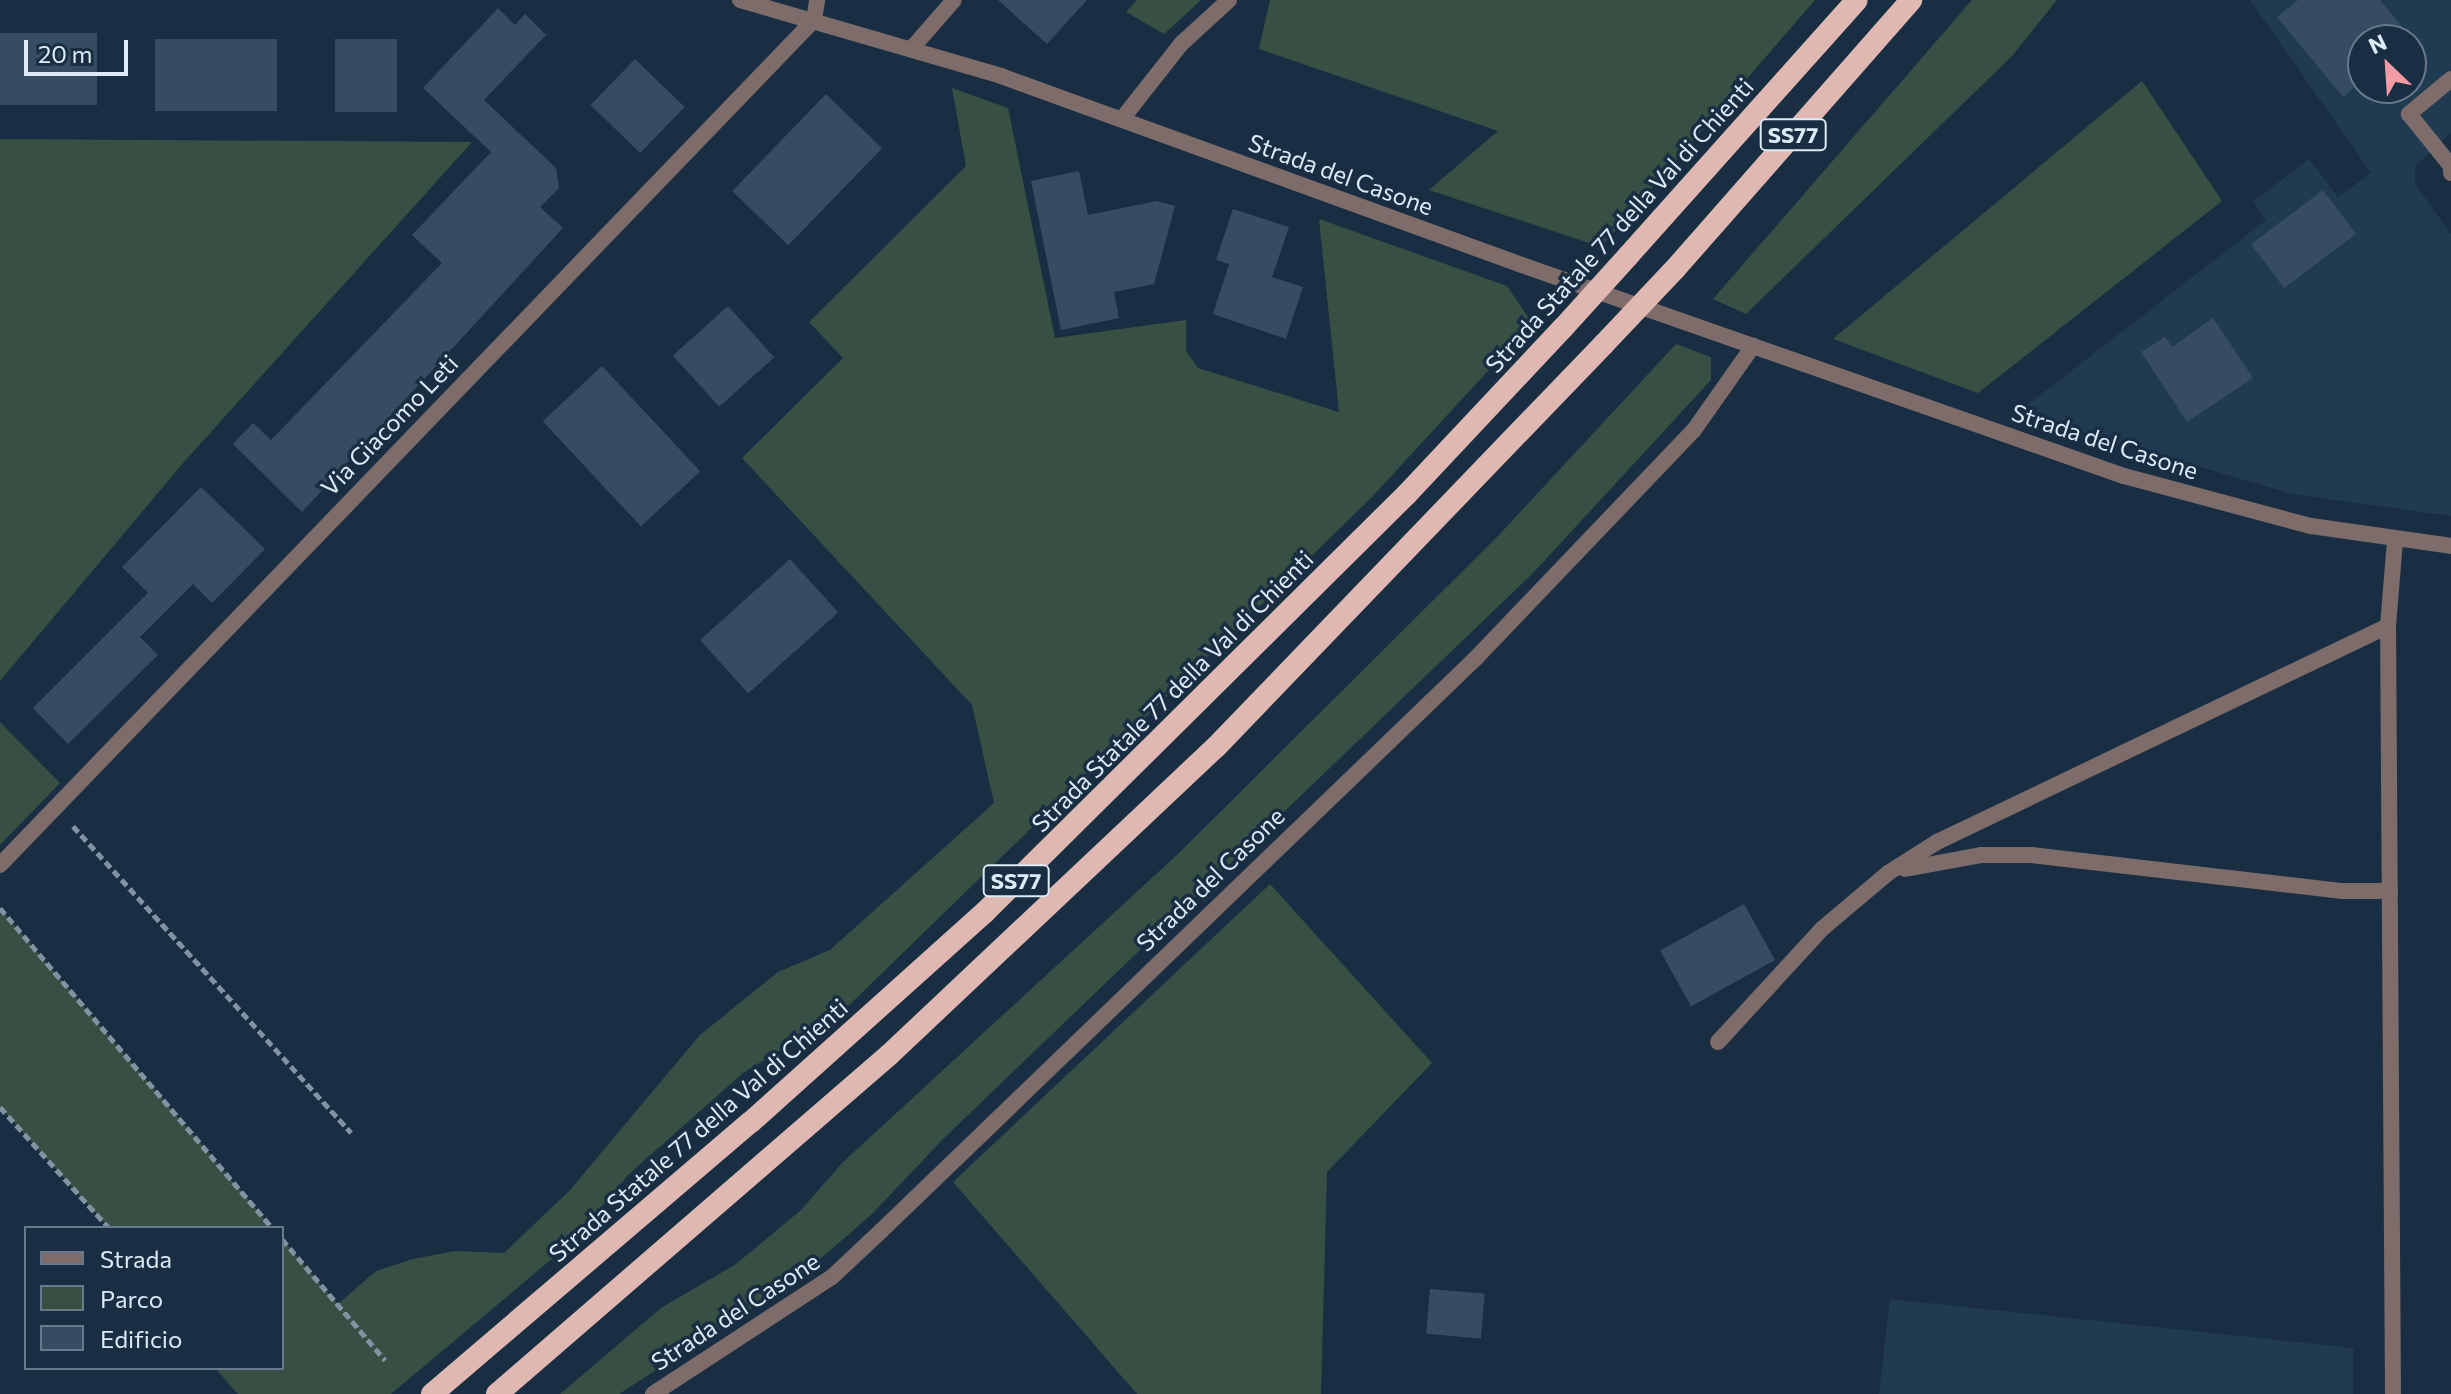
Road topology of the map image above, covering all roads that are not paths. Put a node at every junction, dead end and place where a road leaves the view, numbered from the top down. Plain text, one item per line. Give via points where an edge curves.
1 (740, 0) edge
2 (817, 0) edge
3 (954, 0) edge
4 (1229, 0) edge
5 (1857, 0) edge
6 (1911, 0) edge
7 (814, 20) junction
8 (913, 47) junction
9 (2451, 79) edge
10 (1122, 119) junction
11 (2451, 166) edge
12 (2451, 173) edge
13 (1753, 346) junction
14 (2395, 541) junction
15 (2451, 546) edge
16 (2388, 626) junction
17 (0, 865) edge
18 (1888, 873) junction
19 (2390, 891) junction
20 (1718, 1042) dead end
21 (432, 1394) edge
22 (497, 1394) edge
23 (653, 1394) edge
24 (2393, 1394) edge

1 - 7 street, Strada del Casone
2 - 7 street
3 - 8 street
4 - 10 street via 1181,44
5 - 21 highway, Strada Statale 77 della Val di Chienti / SS77, bridge via 1563,328 1396,505 985,912 816,1065
6 - 22 highway, SS77, bridge via 1675,269 1216,747 889,1055
7 - 8 street, Strada del Casone
7 - 17 street, Via Giacomo Leti
8 - 10 street, Strada del Casone
9 - 11 street via 2409,114
10 - 13 street, Strada del Casone
11 - 12 street
13 - 14 street, Strada del Casone via 2124,476 2311,526
13 - 23 street, Strada del Casone via 1694,430 1476,658 881,1231 832,1277
14 - 15 street, Strada del Casone
14 - 16 street
16 - 18 street via 1937,842
16 - 19 street
18 - 19 street via 1981,855 2031,855 2343,891
18 - 20 street via 1823,928
19 - 24 street

